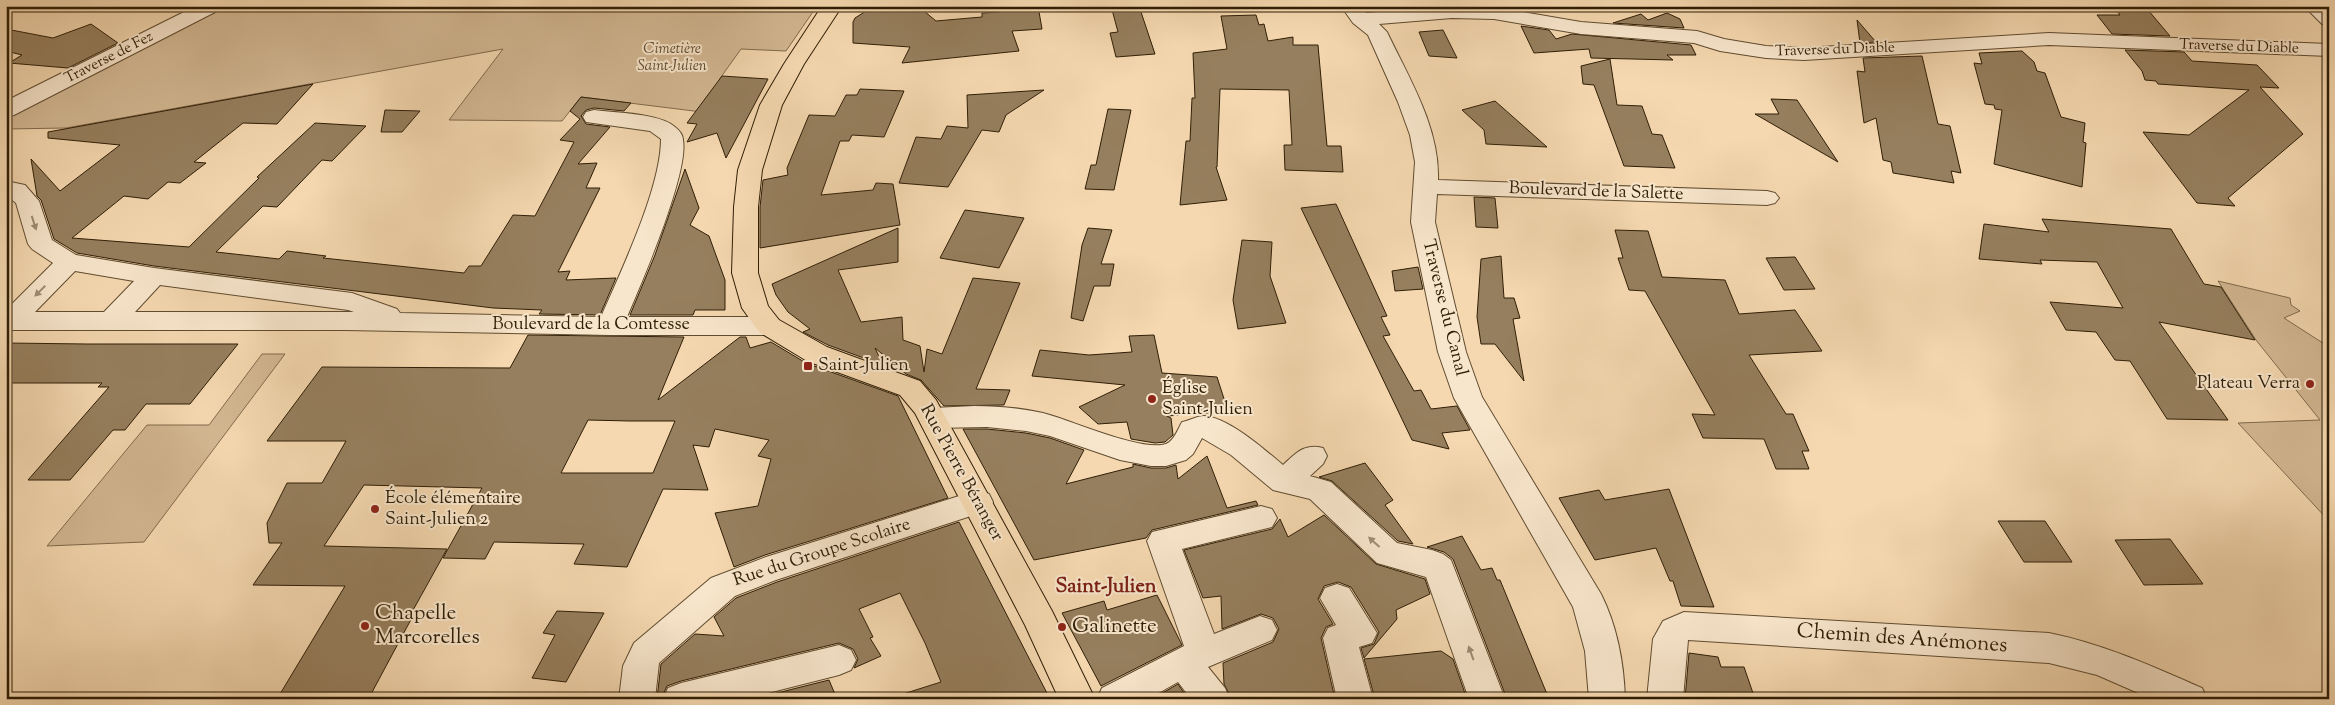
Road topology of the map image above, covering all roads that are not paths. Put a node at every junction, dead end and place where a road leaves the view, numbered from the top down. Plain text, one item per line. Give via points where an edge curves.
1 (212, 6) edge
2 (832, 6) edge
3 (2314, 6) edge
4 (1355, 13) edge
5 (2329, 20) edge
6 (2329, 50) edge
7 (6, 110) edge
8 (594, 117) dead end
9 (1426, 187) junction
10 (6, 188) edge
11 (1767, 198) dead end
12 (69, 262) junction
13 (154, 276) junction
14 (112, 320) junction
15 (9, 321) edge
16 (413, 323) junction
17 (610, 326) junction
18 (769, 326) junction
19 (933, 418) junction
20 (1312, 456) dead end
21 (1284, 482) junction
22 (978, 502) junction
23 (1261, 518) dead end
24 (1337, 598) dead end
25 (1260, 630) dead end
26 (1193, 658) junction
27 (839, 660) dead end
28 (637, 699) edge
29 (681, 699) edge
30 (1077, 699) edge
31 (1115, 699) edge
32 (1212, 699) edge
33 (1355, 699) edge
34 (1487, 699) edge
35 (1608, 699) edge
36 (1665, 699) edge
37 (2189, 699) edge

1 - 7 street, Traverse de Fez
2 - 18 main road via 772,105 750,170 745,273 755,308
3 - 5 street
4 - 6 street, Traverse du Diable via 1494,13 1581,28 1697,37 1720,44 1785,53 2049,39
4 - 9 street, Traverse du Canal via 1377,32 1409,102 1427,162
8 - 17 street via 655,125 665,129 672,139 673,155 666,179
9 - 11 street, Boulevard de la Salette
9 - 35 street, Traverse du Canal via 1423,222 1461,380 1468,398 1589,604 1605,658
10 -> 12 street via 17,190 27,201 41,244
12 - 13 street, Boulevard de la Comtesse
12 -> 15 street, Boulevard de la Comtesse
13 - 14 street
13 - 16 street, Boulevard de la Comtesse via 352,302
14 - 15 street, Boulevard de la Comtesse
14 - 16 street, Boulevard de la Comtesse
16 - 17 street, Boulevard de la Comtesse
17 - 18 street, Boulevard de la Comtesse
18 - 19 main road, Rue Pierre Béranger via 817,354 910,388
19 - 21 street via 980,414 1042,423 1138,455 1167,455 1179,451 1187,444 1192,430 1204,427 1240,447
19 - 22 main road, Rue Pierre Béranger
20 - 21 street
34 -> 21 street via 1440,569 1432,563 1388,554 1320,490
22 - 28 street, Rue du Groupe Scolaire via 766,570 723,587 646,653 640,666
22 - 30 main road, Rue Pierre Béranger
23 - 26 street via 1163,541
24 - 33 street via 1360,633 1340,638
25 - 26 street
26 - 31 street
26 - 32 street
27 - 29 street
36 - 37 street, Chemin des Anémones via 1670,639 1684,626 2075,652 2113,664

